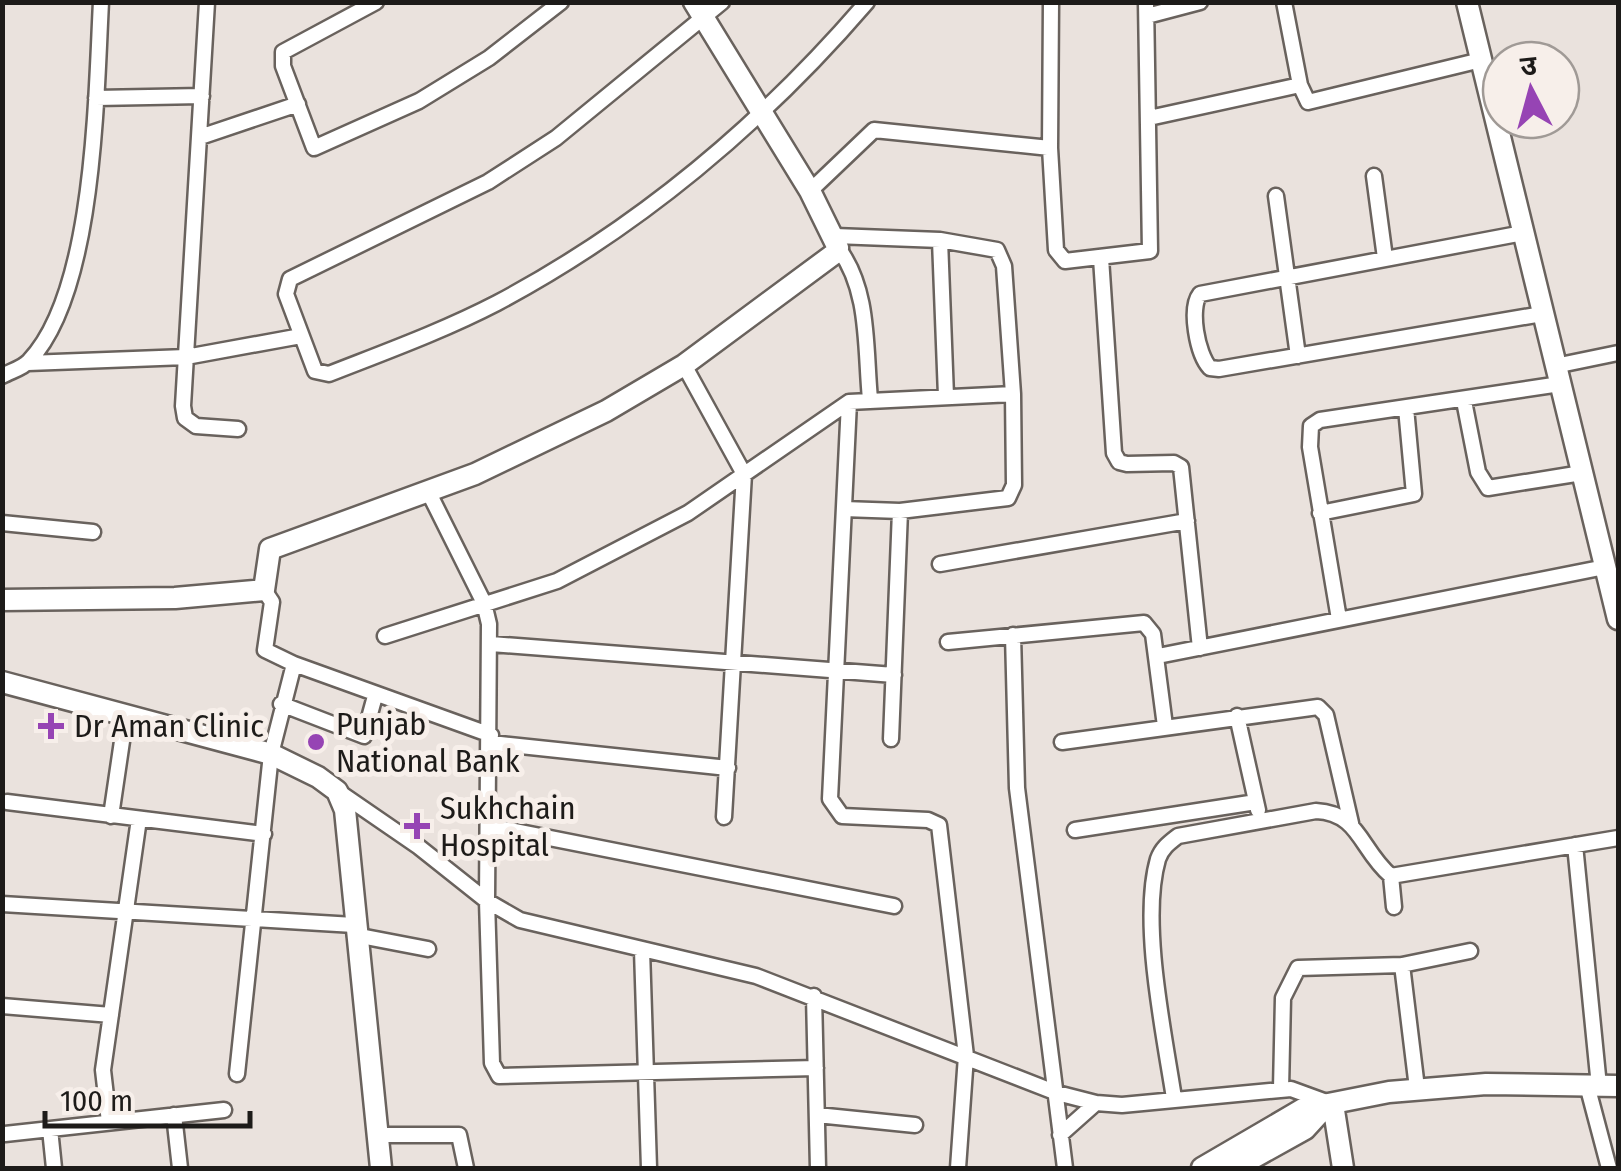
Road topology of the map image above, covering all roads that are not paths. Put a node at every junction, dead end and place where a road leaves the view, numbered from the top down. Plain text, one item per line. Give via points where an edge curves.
1 (100, 2) edge
2 (208, 2) edge
3 (376, 2) edge
4 (560, 2) edge
5 (722, 2) edge
6 (867, 2) edge
7 (1051, 2) edge
8 (1200, 2) edge
9 (1284, 2) edge
10 (1468, 2) edge
11 (1146, 9) edge
12 (699, 11) edge
13 (1481, 60) joint
14 (1300, 85) junction
15 (202, 96) junction
16 (96, 98) junction
17 (298, 104) junction
18 (762, 114) junction
19 (1149, 118) junction
20 (200, 137) junction
21 (1500, 140) edge
22 (1050, 148) junction
23 (1374, 176) dead end
24 (810, 190) junction
25 (1276, 196) dead end
26 (1523, 233) junction
27 (940, 240) junction
28 (836, 242) junction
29 (1101, 258) junction
30 (1385, 258) junction
31 (1287, 276) junction
32 (1542, 314) junction
33 (301, 336) junction
34 (1618, 353) edge
35 (1298, 356) junction
36 (186, 357) junction
37 (28, 363) junction
38 (684, 365) junction
39 (1558, 375) junction
40 (2, 376) edge
41 (1014, 394) junction
42 (946, 396) junction
43 (870, 399) junction
44 (1464, 400) junction
45 (849, 402) junction
46 (1406, 408) junction
47 (238, 430) dead end
48 (1582, 473) junction
49 (744, 474) junction
50 (428, 493) junction
51 (844, 508) junction
52 (900, 511) junction
53 (1320, 512) junction
54 (1187, 521) junction
55 (2, 523) edge
56 (92, 532) dead end
57 (1609, 555) edge
58 (940, 564) dead end
59 (264, 590) junction
60 (2, 600) edge
61 (484, 604) junction
62 (1339, 619) junction
63 (1618, 619) edge
64 (1013, 635) junction
65 (385, 636) dead end
66 (948, 642) dead end
67 (491, 644) junction
68 (1200, 648) junction
69 (1158, 656) junction
70 (294, 664) junction
71 (735, 665) junction
72 (836, 671) junction
73 (894, 674) junction
74 (2, 682) edge
75 (375, 696) junction
76 (281, 704) junction
77 (126, 714) junction
78 (1237, 716) junction
79 (1166, 726) junction
80 (491, 739) junction
81 (891, 740) dead end
82 (1062, 742) dead end
83 (271, 754) junction
84 (728, 768) junction
85 (337, 791) junction
86 (8, 802) dead end
87 (1256, 802) junction
88 (112, 816) junction
89 (724, 818) dead end
90 (139, 819) junction
91 (1260, 820) junction
92 (1352, 823) junction
93 (489, 826) junction
94 (1075, 830) dead end
95 (264, 834) junction
96 (1618, 838) edge
97 (1575, 846) junction
98 (1391, 876) junction
99 (487, 901) junction
100 (2, 904) edge
101 (894, 906) dead end
102 (1394, 906) dead end
103 (126, 912) junction
104 (254, 920) junction
105 (354, 930) junction
106 (428, 948) dead end
107 (642, 950) junction
108 (1470, 952) dead end
109 (1402, 965) junction
110 (814, 996) junction
111 (2, 1006) edge
112 (111, 1015) junction
113 (966, 1056) junction
114 (816, 1068) junction
115 (237, 1074) dead end
116 (646, 1074) junction
117 (1602, 1086) edge
118 (1417, 1088) junction
119 (1281, 1089) junction
120 (1057, 1093) junction
121 (1174, 1098) junction
122 (1096, 1103) junction
123 (1329, 1105) junction
124 (224, 1110) dead end
125 (174, 1115) junction
126 (817, 1115) junction
127 (109, 1122) junction
128 (914, 1125) dead end
129 (50, 1129) junction
130 (5, 1134) dead end
131 (377, 1135) junction
132 (1060, 1135) junction
133 (1245, 1165) edge
134 (54, 1168) edge
135 (180, 1168) edge
136 (382, 1168) edge
137 (466, 1168) edge
138 (650, 1168) edge
139 (818, 1168) edge
140 (958, 1168) edge
141 (1065, 1168) edge
142 (1202, 1168) edge
143 (1343, 1168) edge
144 (1609, 1168) edge

1 - 16 street
2 - 15 street
3 - 17 street via 283,52
4 - 17 street via 419,102 328,146 311,144
5 - 12 street
6 - 18 street
7 - 22 street
8 - 11 street
9 - 14 street
10 - 13 street
11 - 19 street
12 - 18 street
12 - 33 street via 556,138 488,182 290,279 285,288
13 - 14 street via 1319,102 1308,102
14 - 19 street
15 - 16 street
15 - 20 street
16 - 37 street via 78,246 57,319
17 - 20 street
18 - 24 street
18 - 33 street via 629,222 496,303 328,374 315,371
19 - 29 street via 1150,251
20 - 36 street
21 - 26 street
22 - 24 street via 874,130
22 - 29 street via 1056,254 1064,261
23 - 30 street
24 - 28 street
25 - 31 street
26 - 30 street
26 - 32 street
27 - 28 street
27 - 41 street via 1002,254
27 - 42 street
28 - 38 street
28 - 43 street via 861,294
29 - 54 street via 1116,458 1180,466
30 - 31 street
31 - 35 street
31 - 35 street via 1196,297 1202,357 1219,368
32 - 35 street
32 - 39 street
33 - 36 street
34 - 39 street
36 - 37 street
36 - 47 street via 185,418 196,426
37 - 40 street
38 - 49 street
38 - 50 street via 606,410
39 - 44 street
39 - 48 street
41 - 42 street
41 - 52 street via 1014,486 1008,498
42 - 43 street
43 - 45 street
44 - 46 street
44 - 48 street via 1478,472 1488,488
45 - 49 street
45 - 51 street
46 - 53 street via 1414,494
46 - 53 street via 1311,426
48 - 57 street
49 - 61 street via 688,513 557,581
49 - 71 street
50 - 59 street via 270,549
50 - 61 street
51 - 52 street
51 - 72 street
52 - 73 street
53 - 62 street
54 - 58 street
54 - 68 street
55 - 56 street
57 - 62 street
57 - 63 street
59 - 60 street
59 - 70 street via 272,602 266,650
61 - 65 street
61 - 67 street
62 - 68 street
64 - 66 street
64 - 69 street via 1144,623
64 - 120 street via 1017,788
67 - 71 street
67 - 80 street
68 - 69 street
69 - 79 street
70 - 75 street
70 - 76 street
71 - 72 street
71 - 84 street
72 - 73 street
72 - 113 street via 834,810 940,824
73 - 81 street
74 - 77 street
75 - 76 street via 364,736
75 - 80 street
76 - 83 street
77 - 83 street
77 - 88 street
78 - 79 street
78 - 87 street
78 - 92 street via 1323,710
79 - 82 street
80 - 84 street
80 - 93 street
83 - 85 street
83 - 95 street
84 - 89 street
85 - 99 street
85 - 105 street via 346,810
86 - 88 street
87 - 91 street
87 - 94 street
88 - 90 street
90 - 95 street
90 - 103 street
91 - 92 street via 1316,811 1342,814
91 - 121 street via 1178,836 1158,858 1157,984
92 - 98 street
93 - 99 street
93 - 101 street
95 - 104 street
96 - 97 street
97 - 98 street
97 - 117 street
98 - 102 street
99 - 107 street via 520,920
99 - 116 street via 492,1063 498,1076
100 - 103 street
103 - 104 street
103 - 112 street
104 - 105 street
104 - 115 street
105 - 106 street
105 - 131 street
107 - 110 street
107 - 116 street
108 - 109 street
109 - 118 street
109 - 119 street via 1294,972 1283,998
110 - 113 street
110 - 114 street
111 - 112 street
112 - 127 street via 103,1070
113 - 120 street
113 - 140 street
114 - 116 street
114 - 126 street
116 - 138 street
117 - 118 street
117 - 144 street
118 - 123 street
119 - 121 street
119 - 123 street via 1308,1092
120 - 122 street
120 - 132 street
121 - 122 street
122 - 132 street
123 - 133 street via 1305,1129
123 - 142 street via 1294,1113
123 - 143 street
124 - 125 street
125 - 127 street
125 - 135 street
126 - 128 street
126 - 139 street
127 - 129 street
129 - 130 street
129 - 134 street
131 - 136 street
131 - 137 street via 459,1134
132 - 141 street

